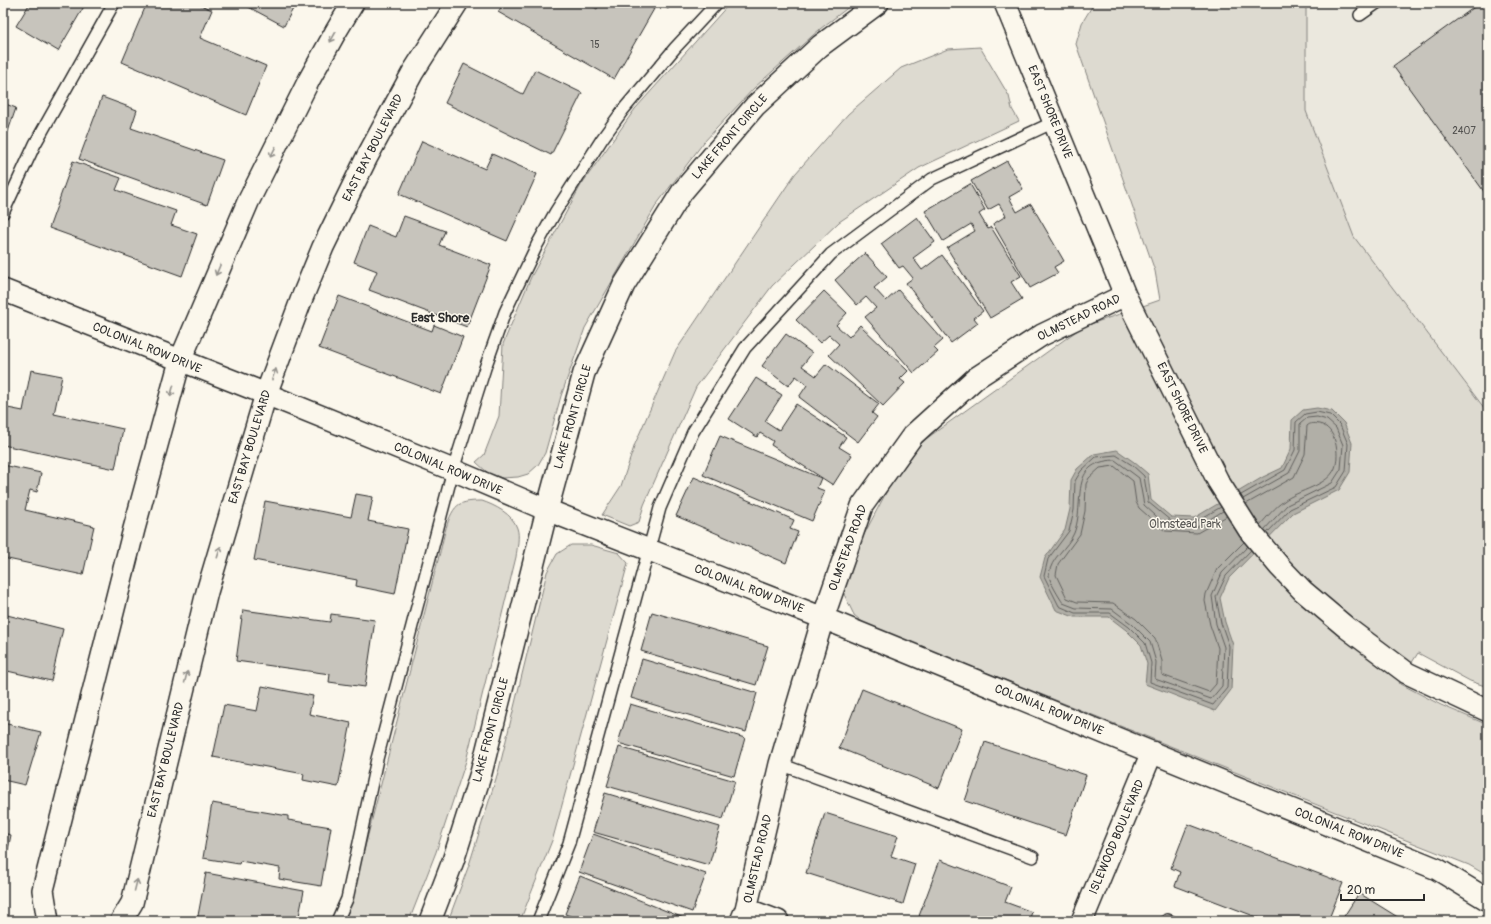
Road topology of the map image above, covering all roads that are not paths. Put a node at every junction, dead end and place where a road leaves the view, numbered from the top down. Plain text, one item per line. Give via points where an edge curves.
1 (114, 3) edge
2 (353, 3) edge
3 (457, 3) edge
4 (717, 3) edge
5 (878, 3) edge
6 (1005, 3) edge
7 (1377, 3) edge
8 (1360, 15) dead end
9 (1054, 122) junction
10 (3, 213) edge
11 (3, 290) edge
12 (1125, 295) junction
13 (180, 361) junction
14 (266, 394) junction
15 (453, 470) junction
16 (547, 510) junction
17 (648, 549) junction
18 (823, 618) junction
19 (1488, 710) edge
20 (1152, 752) junction
21 (780, 764) junction
22 (1033, 857) dead end
23 (1488, 900) edge
24 (744, 915) edge
25 (48, 921) edge
26 (121, 921) edge
27 (337, 921) edge
28 (430, 921) edge
29 (538, 921) edge
30 (778, 921) edge
31 (1082, 921) edge

1 - 10 lane via 35,144
2 -> 13 street via 248,202
14 -> 3 street, EAST BAY BOULEVARD via 323,247 367,157 413,72
4 - 15 lane via 623,110 556,210 520,279 494,340
5 - 16 street, LAKE FRONT CIRCLE via 820,46 755,106 682,192 624,285 584,373
6 - 9 street, EAST SHORE DRIVE
7 - 8 lane
9 - 12 street, EAST SHORE DRIVE
9 - 17 lane via 932,179 831,254 745,348 693,432 660,508
11 - 13 street, COLONIAL ROW DRIVE
12 - 18 street, OLMSTEAD ROAD via 1042,335 976,378 913,435 862,506
12 - 19 street, EAST SHORE DRIVE via 1218,481 1249,530 1280,567 1347,628 1408,673
13 - 14 street, COLONIAL ROW DRIVE
13 -> 25 street via 132,537 42,890
14 - 15 street, COLONIAL ROW DRIVE
26 -> 14 street, EAST BAY BOULEVARD via 132,903 207,592
15 - 16 street, COLONIAL ROW DRIVE
15 - 27 lane via 377,759 347,899
16 - 17 street, COLONIAL ROW DRIVE
16 - 28 street, LAKE FRONT CIRCLE via 481,773 453,861
17 - 18 street, COLONIAL ROW DRIVE
17 - 29 lane via 569,843
18 - 20 street, COLONIAL ROW DRIVE
18 - 21 street, OLMSTEAD ROAD
20 - 23 street, COLONIAL ROW DRIVE via 1437,869
20 - 31 street, ISLEWOOD BOULEVARD
21 - 22 lane
21 - 24 street, OLMSTEAD ROAD
24 - 30 street

